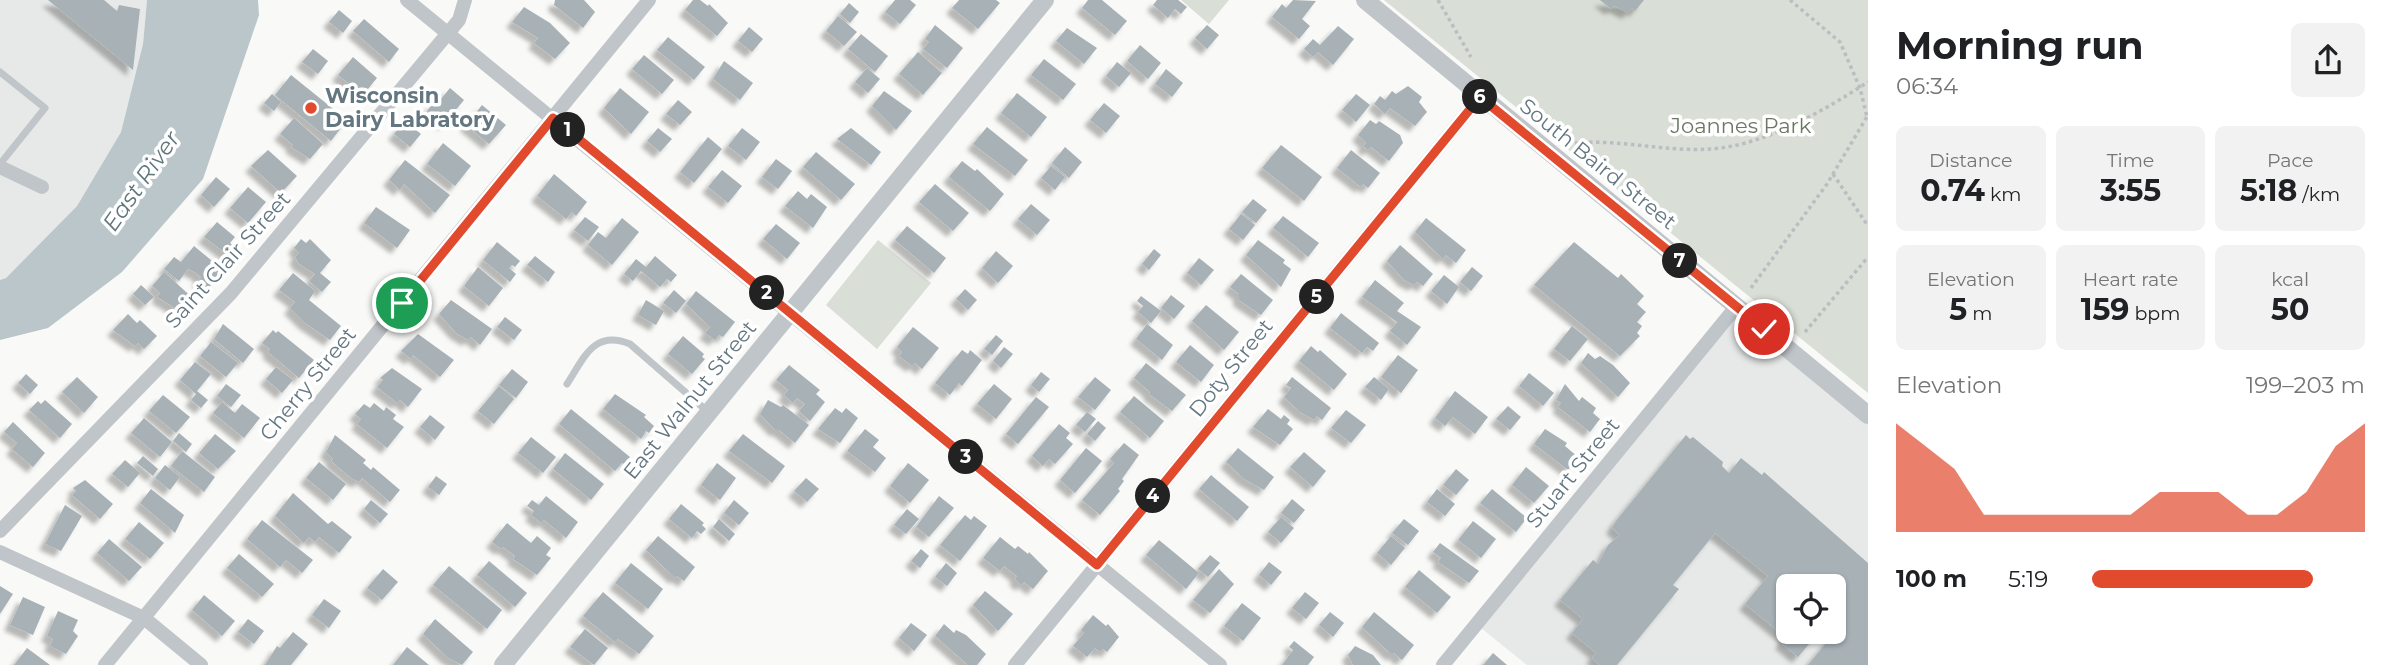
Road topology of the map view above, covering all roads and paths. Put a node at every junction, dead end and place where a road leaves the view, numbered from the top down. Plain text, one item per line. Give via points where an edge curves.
1 (407, 0) edge
2 (465, 0) edge
3 (649, 0) edge
4 (1045, 0) edge
5 (1365, 0) edge
6 (1438, 0) edge
7 (1790, 0) edge
8 (449, 33) junction
9 (1471, 57) dead end
10 (1, 76) edge
11 (1868, 82) edge
12 (1860, 88) junction
13 (1480, 97) junction
14 (1867, 116) edge
15 (553, 118) junction
16 (1575, 143) dead end
17 (0, 166) edge
18 (1833, 174) junction
19 (42, 187) dead end
20 (1868, 226) edge
21 (1868, 257) edge
22 (1751, 288) dead end
23 (1736, 307) junction
24 (791, 313) junction
25 (1805, 332) dead end
26 (567, 384) dead end
27 (709, 413) junction
28 (1868, 415) edge
29 (0, 531) edge
30 (0, 552) edge
31 (1097, 565) junction
32 (144, 618) junction
33 (105, 665) edge
34 (201, 665) edge
35 (503, 665) edge
36 (1015, 665) edge
37 (1220, 665) edge
38 (1443, 665) edge

1 - 8 street
2 - 8 street, Saint Clair Street
3 - 15 street, Cherry Street
4 - 24 street, East Walnut Street
5 - 13 street, South Baird Street
6 - 9 path
7 - 12 path via 1840,42
8 - 15 street
8 - 29 street, Saint Clair Street via 231,293
10 - 17 lane via 45,108
11 - 12 path
12 - 14 path
12 - 16 path via 1762,137 1721,148
13 - 23 street, South Baird Street
13 - 31 street, Doty Street
14 - 18 path
15 - 24 street
15 - 32 street, Cherry Street
17 - 19 street
18 - 20 path
18 - 22 path
21 - 25 path
23 - 28 street, South Baird Street
23 - 38 street, Stuart Street
24 - 27 street, East Walnut Street
24 - 31 street
26 - 27 lane via 589,351 604,339 618,339 630,344
27 - 35 street, East Walnut Street
30 - 32 street
31 - 36 street, Doty Street
31 - 37 street
32 - 33 street, Cherry Street
32 - 34 street

